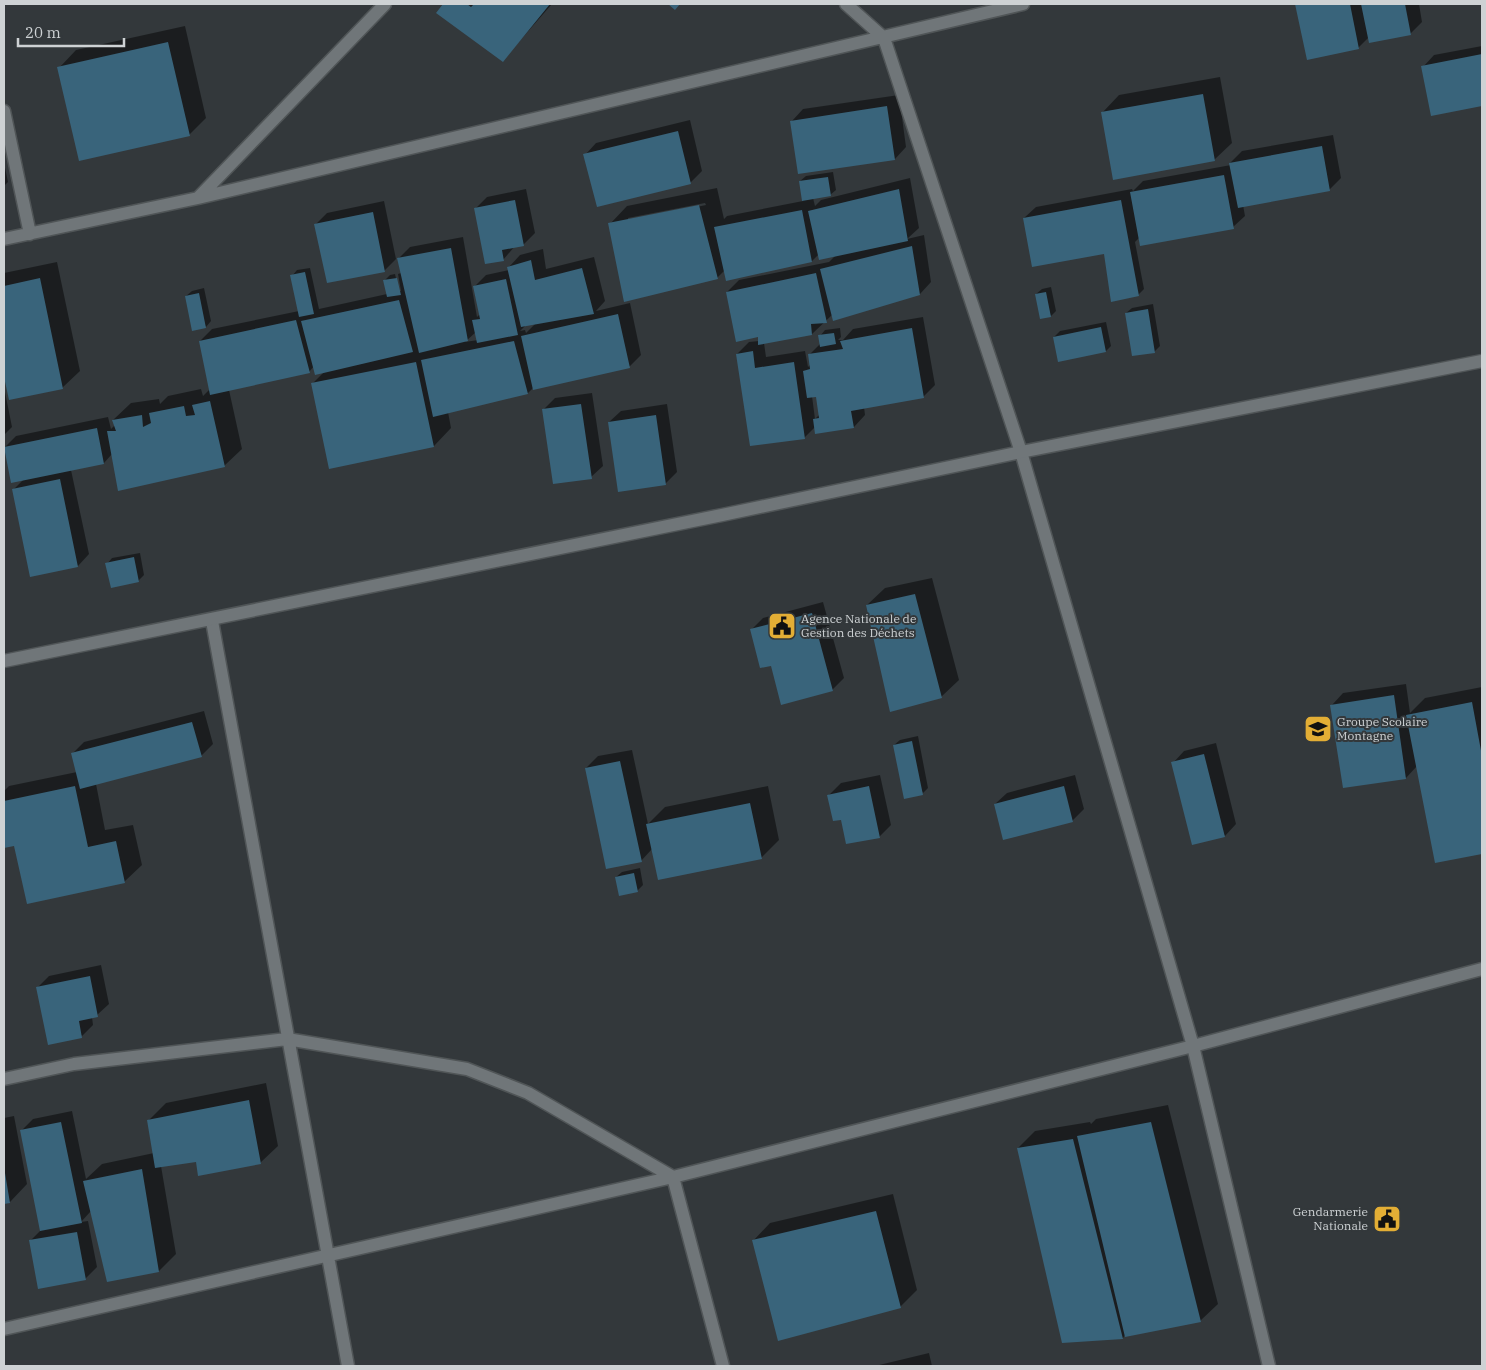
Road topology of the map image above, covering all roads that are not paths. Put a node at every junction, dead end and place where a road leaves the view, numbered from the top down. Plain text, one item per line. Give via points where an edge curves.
1 (385, 4) edge
2 (846, 4) edge
3 (1023, 4) edge
4 (884, 38) junction
5 (4, 111) edge
6 (198, 198) junction
7 (30, 234) junction
8 (4, 239) edge
9 (1482, 362) edge
10 (1021, 452) junction
11 (212, 620) junction
12 (4, 661) edge
13 (1482, 969) edge
14 (287, 1039) junction
15 (1193, 1046) junction
16 (4, 1079) edge
17 (673, 1177) junction
18 (328, 1256) junction
19 (4, 1329) edge
20 (348, 1366) edge
21 (723, 1366) edge
22 (1269, 1366) edge

1 - 6 street
2 - 4 street
3 - 4 street
4 - 6 street
4 - 10 street
5 - 7 street
6 - 7 street
7 - 8 street
9 - 10 street
10 - 11 street
10 - 15 street
11 - 12 street
11 - 14 street
13 - 15 street
14 - 16 street via 74,1064
14 - 17 street via 467,1069 528,1092
14 - 18 street
15 - 17 street
15 - 22 street
17 - 18 street
17 - 21 street
18 - 19 street
18 - 20 street

